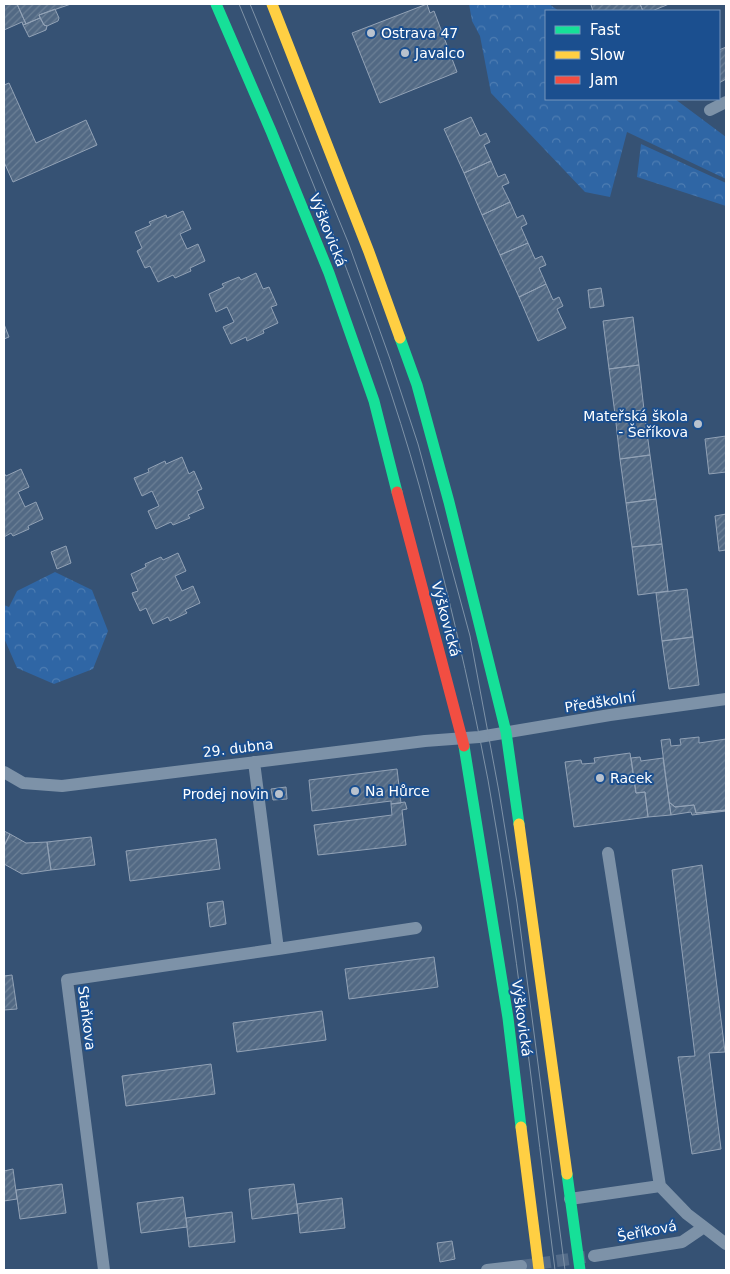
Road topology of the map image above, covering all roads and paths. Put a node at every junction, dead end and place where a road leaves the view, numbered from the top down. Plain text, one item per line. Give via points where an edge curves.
1 (216, 4) edge
2 (272, 4) edge
3 (726, 102) edge
4 (710, 110) dead end
5 (726, 699) edge
6 (506, 732) junction
7 (479, 737) joint
8 (463, 738) junction
9 (254, 762) junction
10 (4, 772) edge
11 (608, 853) dead end
12 (416, 928) dead end
13 (278, 950) junction
14 (660, 1186) junction
15 (570, 1199) junction
16 (704, 1227) junction
17 (726, 1244) edge
18 (594, 1256) tunnel mouth
19 (521, 1266) dead end
20 (104, 1270) edge
21 (487, 1270) edge
22 (538, 1270) edge
23 (580, 1270) edge

1 - 8 street, Výškovická via 329,273 374,401
2 - 6 street, Výškovická via 417,385
3 - 4 street
5 - 6 street, Předškolní
6 - 7 street, Předškolní
6 - 15 street, Výškovická
7 - 8 street, 29. dubna
8 - 9 street, 29. dubna
8 - 22 street, Výškovická via 508,1018
9 - 10 street, 29. dubna via 62,786 23,783
9 - 13 street
11 - 14 street
12 - 13 street, Staňkova
13 - 20 street, Staňkova via 68,980
14 - 15 street
14 - 16 street
15 - 23 street, Výškovická
16 - 17 street
16 - 18 street, Šeříková via 682,1242
19 - 21 street

